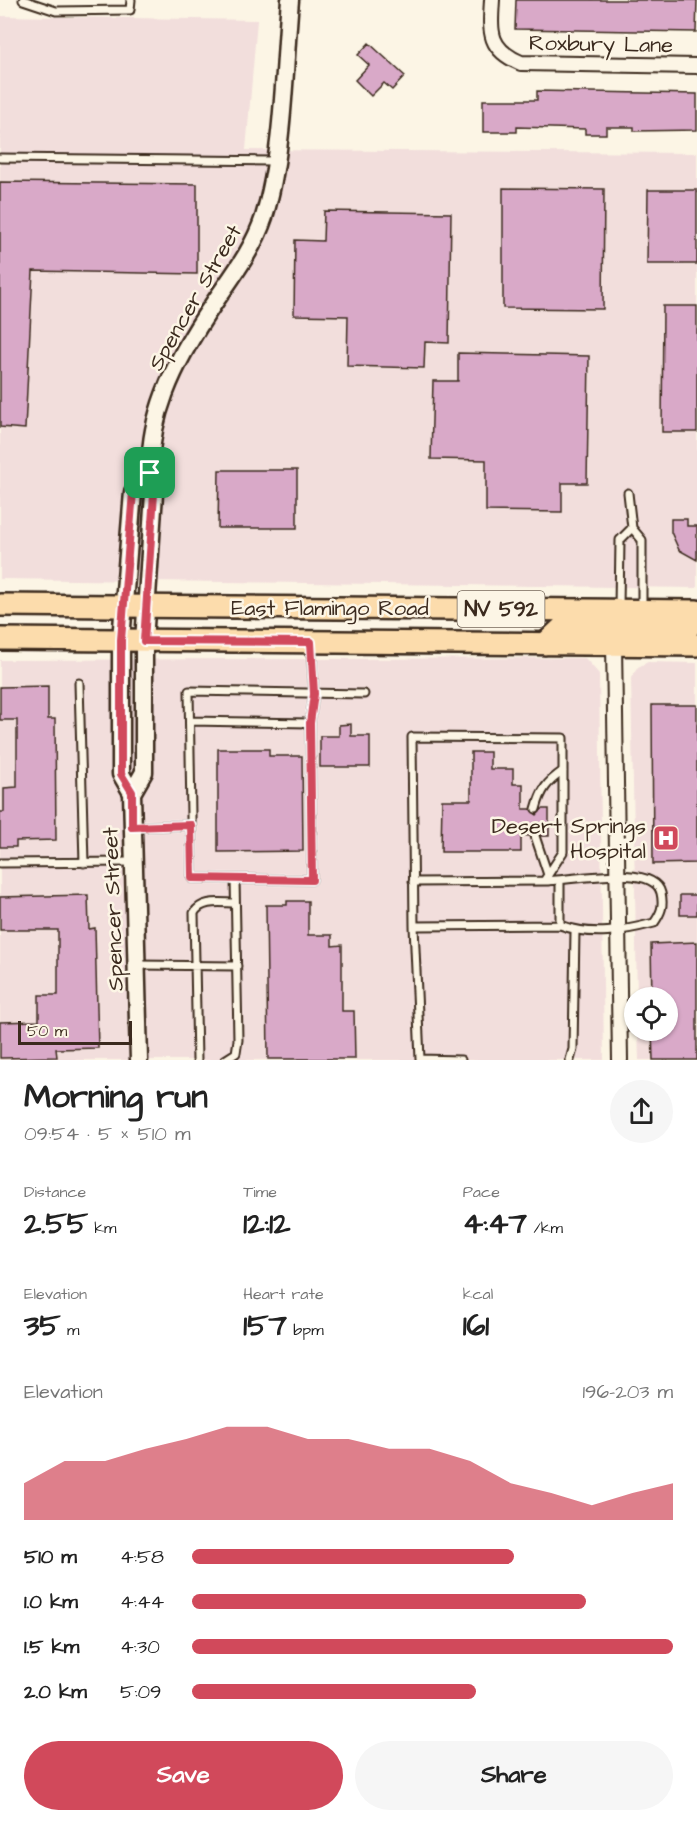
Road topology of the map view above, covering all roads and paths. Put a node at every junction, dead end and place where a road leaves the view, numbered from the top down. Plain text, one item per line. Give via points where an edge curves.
1 (23, 0) edge
2 (131, 0) edge
3 (290, 0) edge
4 (492, 0) edge
5 (697, 66) edge
6 (0, 158) edge
7 (276, 161) junction
8 (150, 473) junction
9 (628, 493) dead end
10 (632, 528) junction
11 (0, 604) edge
12 (123, 606) junction
13 (146, 606) junction
14 (619, 610) junction
15 (642, 610) junction
16 (697, 611) edge
17 (697, 618) edge
18 (0, 639) edge
19 (121, 640) junction
20 (144, 641) junction
21 (311, 642) junction
22 (545, 644) junction
23 (614, 644) junction
24 (697, 645) edge
25 (79, 683) dead end
26 (314, 694) junction
27 (364, 694) dead end
28 (189, 721) junction
29 (310, 723) junction
30 (562, 771) junction
31 (132, 792) junction
32 (536, 809) dead end
33 (191, 825) junction
34 (132, 827) junction
35 (535, 836) dead end
36 (133, 862) junction
37 (0, 863) edge
38 (84, 863) junction
39 (618, 875) junction
40 (546, 878) junction
41 (235, 879) junction
42 (560, 881) junction
43 (413, 882) junction
44 (235, 903) junction
45 (560, 925) junction
46 (414, 926) junction
47 (575, 931) junction
48 (619, 932) junction
49 (135, 965) junction
50 (195, 966) junction
51 (237, 966) junction
52 (139, 1060) edge
53 (197, 1060) edge
54 (225, 1060) edge
55 (461, 1060) edge
56 (570, 1060) edge
57 (621, 1060) edge

1 - 2 lane via 56,11 130,10
3 - 7 street, Spencer Street
4 - 5 street, Roxbury Lane via 490,28 494,44 506,57 521,63
6 - 7 lane
7 - 8 street, Spencer Street via 264,218 247,257 176,363 159,409
8 - 12 street, Spencer Street via 133,492
8 - 13 street, Spencer Street via 154,494
9 - 10 lane
10 - 14 lane via 620,540
10 - 15 lane via 642,540
11 - 12 main road, East Flamingo Road / NV 592
12 - 13 main road, East Flamingo Road / NV 592
12 - 19 street, Spencer Street
13 - 14 main road, East Flamingo Road / NV 592
13 - 20 street, Spencer Street
14 - 15 main road, East Flamingo Road / NV 592
15 - 16 main road, East Flamingo Road / NV 592
15 - 22 main road via 601,628 562,628
17 - 23 main road via 687,628 640,628
18 - 19 main road, East Flamingo Road / NV 592
19 - 20 main road, East Flamingo Road / NV 592
19 - 31 street, Spencer Street via 121,774
20 - 21 main road, East Flamingo Road / NV 592
20 - 31 street, Spencer Street via 144,772
21 - 22 main road, East Flamingo Road / NV 592
21 - 26 lane
22 - 23 main road, East Flamingo Road / NV 592
23 - 24 main road, East Flamingo Road / NV 592
23 - 39 street
25 - 38 lane
26 - 27 lane
26 - 28 lane via 189,691
26 - 29 lane
28 - 29 lane
28 - 33 lane
29 - 41 lane via 312,880
30 - 32 lane via 544,787
30 - 40 lane via 563,852
30 - 43 lane via 562,738 412,738
31 - 34 street, Spencer Street
33 - 34 lane
33 - 41 lane via 192,878
34 - 36 street, Spencer Street
35 - 40 lane
36 - 38 lane
36 - 49 street, Spencer Street
37 - 38 lane
39 - 42 lane
39 - 48 street
39 - 48 lane via 650,879 660,887 663,901 662,913 654,923
40 - 42 lane
40 - 43 lane
41 - 44 lane
42 - 45 lane
43 - 46 lane
44 - 50 lane via 205,903 197,907
44 - 51 lane
45 - 46 lane
45 - 47 lane
46 - 55 lane via 420,1059
47 - 48 lane
47 - 56 lane
48 - 57 street
49 - 50 lane
49 - 52 street, Spencer Street
50 - 51 lane
50 - 53 lane
51 - 54 lane via 238,1040 236,1053

